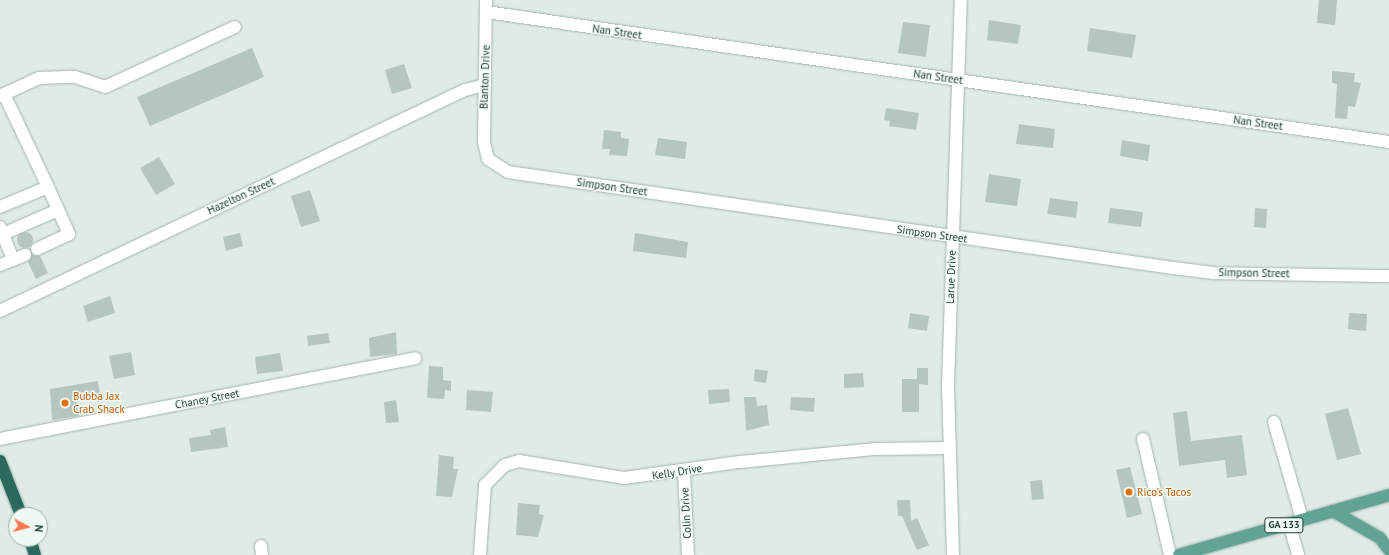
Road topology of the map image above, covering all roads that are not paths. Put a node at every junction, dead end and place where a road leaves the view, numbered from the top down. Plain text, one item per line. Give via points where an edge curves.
1 (486, 0) edge
2 (961, 0) edge
3 (486, 12) junction
4 (235, 27) dead end
5 (958, 80) junction
6 (484, 85) junction
7 (2, 95) edge
8 (1389, 142) edge
9 (486, 153) joint
10 (48, 187) junction
11 (0, 207) edge
12 (58, 210) junction
13 (1, 230) edge
14 (952, 237) junction
15 (37, 249) dead end
16 (25, 255) dead end
17 (13, 260) junction
18 (0, 265) edge
19 (1389, 276) edge
20 (0, 311) edge
21 (415, 358) dead end
22 (1274, 422) dead end
23 (0, 439) edge
24 (1143, 439) dead end
25 (948, 448) junction
26 (0, 461) edge
27 (684, 471) junction
28 (1389, 495) edge
29 (19, 507) edge
30 (1333, 511) junction
31 (1302, 519) junction
32 (1289, 524) junction
33 (1389, 550) edge
34 (480, 555) edge
35 (688, 555) edge
36 (953, 555) edge
37 (1170, 555) edge
38 (1179, 555) edge
39 (1298, 555) edge

1 - 3 street, Blanton Drive
2 - 5 street, Larue Drive
3 - 5 street, Nan Street
3 - 6 street, Blanton Drive
4 - 7 street via 105,87 75,77 39,78
5 - 8 street, Nan Street
5 - 14 street, Larue Drive
6 - 9 street, Blanton Drive
6 - 20 street, Hazelton Street via 458,93
7 - 10 street
9 - 14 street, Simpson Street via 497,168 508,172
10 - 11 street
10 - 12 street
12 - 13 street
12 - 15 street via 69,234
13 - 17 street
14 - 19 street, Simpson Street via 1212,273
14 - 25 street, Larue Drive
16 - 17 street
17 - 18 street
21 - 23 street, Chaney Street
22 - 31 street
24 - 37 street
25 - 27 street, Kelly Drive via 876,449
25 - 36 street, Larue Drive
26 - 29 highway
27 - 34 street, Kelly Drive via 624,478 532,462 505,465 486,485 483,494
27 - 35 street, Colin Drive
28 - 30 main road, GA 133
30 - 31 main road, GA 133
30 - 33 main road via 1380,538
31 - 32 main road, GA 133
32 - 38 main road, GA 133
32 - 39 street

